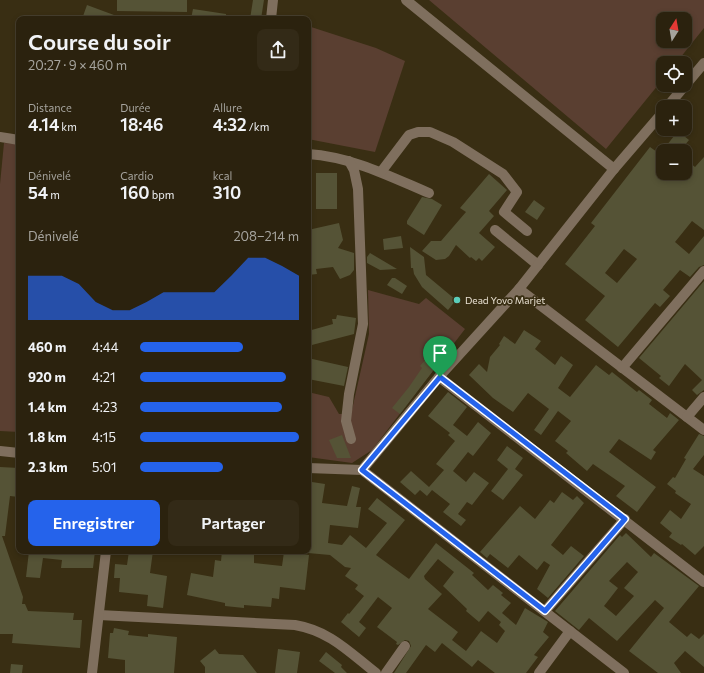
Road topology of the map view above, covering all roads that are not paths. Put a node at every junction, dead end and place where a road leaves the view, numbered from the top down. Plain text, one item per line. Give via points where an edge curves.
1 (273, 0) edge
2 (406, 0) edge
3 (271, 16) edge
4 (704, 63) edge
5 (673, 100) edge
6 (656, 120) edge
7 (0, 137) edge
8 (16, 140) edge
9 (311, 154) edge
10 (348, 161) junction
11 (614, 169) junction
12 (381, 172) junction
13 (429, 193) dead end
14 (495, 230) dead end
15 (527, 231) dead end
16 (538, 265) junction
17 (704, 271) edge
18 (519, 289) junction
19 (622, 368) junction
20 (440, 377) junction
21 (704, 397) edge
22 (687, 417) junction
23 (704, 430) edge
24 (351, 439) dead end
25 (0, 451) edge
26 (16, 452) edge
27 (311, 468) edge
28 (362, 470) junction
29 (625, 519) junction
30 (106, 554) edge
31 (703, 578) edge
32 (545, 611) junction
33 (99, 615) junction
34 (570, 631) junction
35 (405, 646) dead end
36 (92, 673) edge
37 (376, 673) edge
38 (386, 673) edge
39 (539, 673) edge
40 (624, 673) edge

1 - 3 street
2 - 11 street
4 - 5 street
6 - 11 street
7 - 8 street
9 - 10 street
10 - 12 street
10 - 24 street via 354,170 358,189 363,324 346,421
11 - 16 street
12 - 13 street
12 - 15 street via 409,135 430,132 453,142 503,174 516,192 504,212
14 - 16 street
16 - 18 street
17 - 19 street
18 - 19 street
18 - 20 street
19 - 22 street
20 - 28 street
20 - 29 street
21 - 22 street
22 - 23 street
25 - 26 street
27 - 28 street
28 - 32 street
29 - 31 street
29 - 32 street
30 - 33 street
32 - 34 street
33 - 36 street
33 - 37 street via 313,628 328,635
34 - 39 street
34 - 40 street
35 - 38 street

